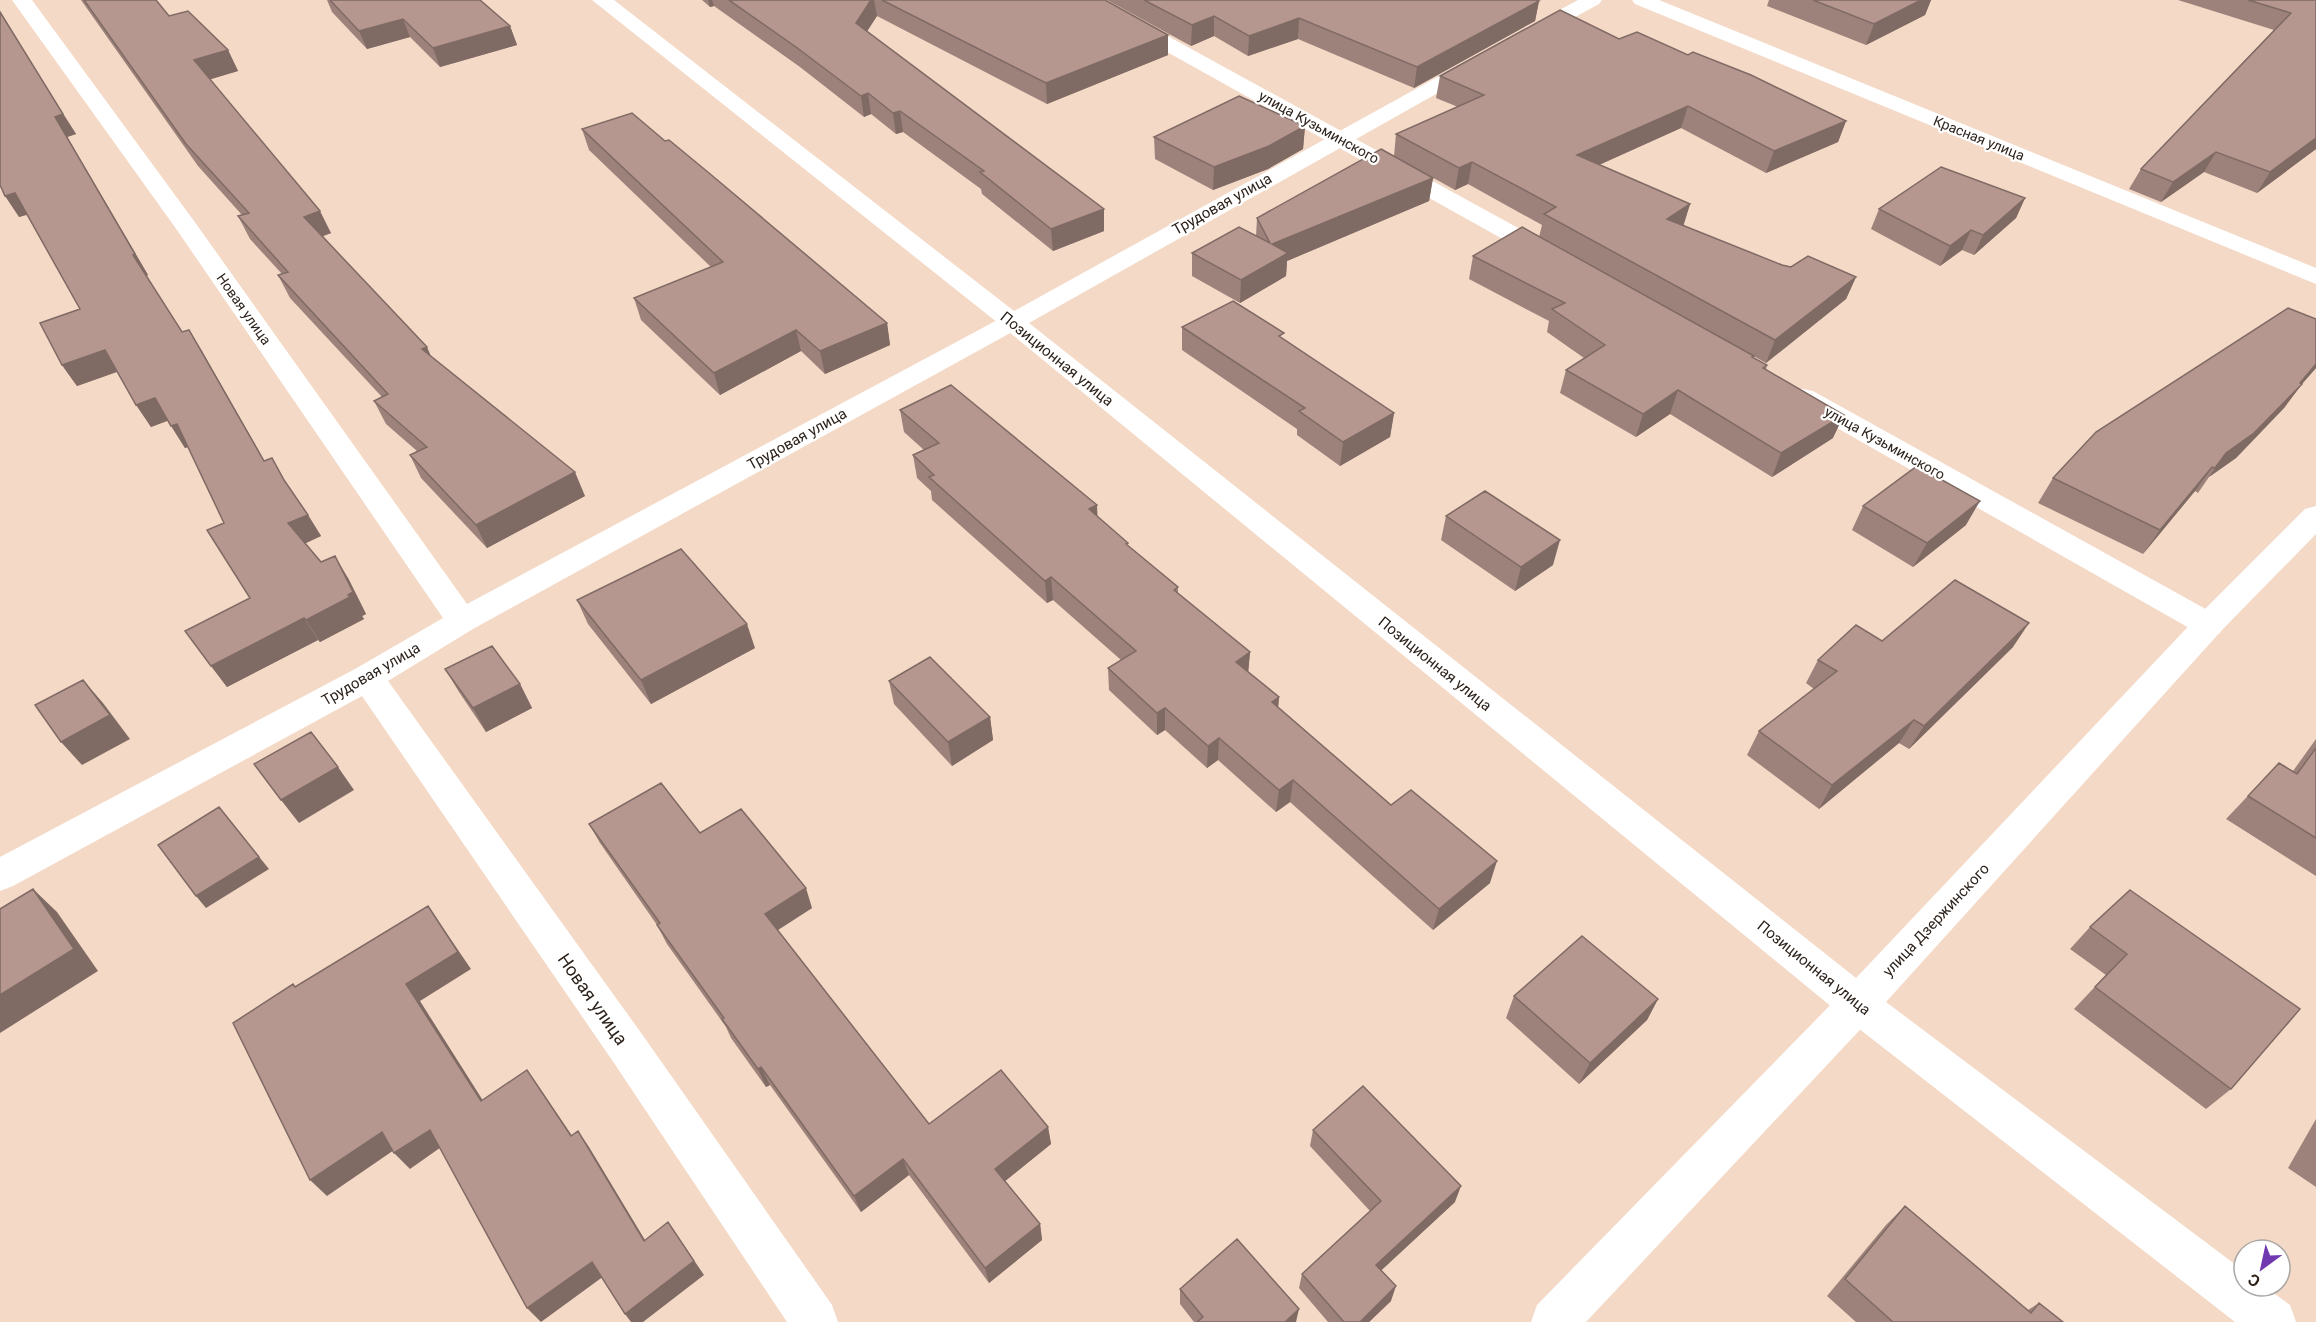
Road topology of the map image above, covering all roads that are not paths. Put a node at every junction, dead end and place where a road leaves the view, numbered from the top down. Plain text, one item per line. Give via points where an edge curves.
1 (22, 0) edge
2 (602, 0) edge
3 (1088, 0) edge
4 (1592, 0) edge
5 (1642, 0) edge
6 (1340, 138) junction
7 (1568, 265) edge
8 (2316, 277) edge
9 (1012, 322) junction
10 (1785, 387) edge
11 (2316, 516) edge
12 (462, 621) junction
13 (2209, 625) junction
14 (367, 678) junction
15 (0, 875) edge
16 (1858, 1004) junction
17 (815, 1322) edge
18 (1554, 1322) edge
19 (2273, 1322) edge

1 - 12 street, Новая улица via 186,226
2 - 9 street, Позиционная улица
3 - 6 street, улица Кузьминского
4 - 6 street, Трудовая улица
5 - 8 street, Красная улица
6 - 7 street, улица Кузьминского
6 - 9 street, Трудовая улица
9 - 12 street, Трудовая улица
9 - 16 street, Позиционная улица
10 - 13 street, улица Кузьминского
11 - 13 street, улица Дзержинского
12 - 14 street, Трудовая улица
13 - 16 street, улица Дзержинского
14 - 15 street, Трудовая улица
14 - 17 street, Новая улица
16 - 18 street, улица Дзержинского
16 - 19 street, Позиционная улица

